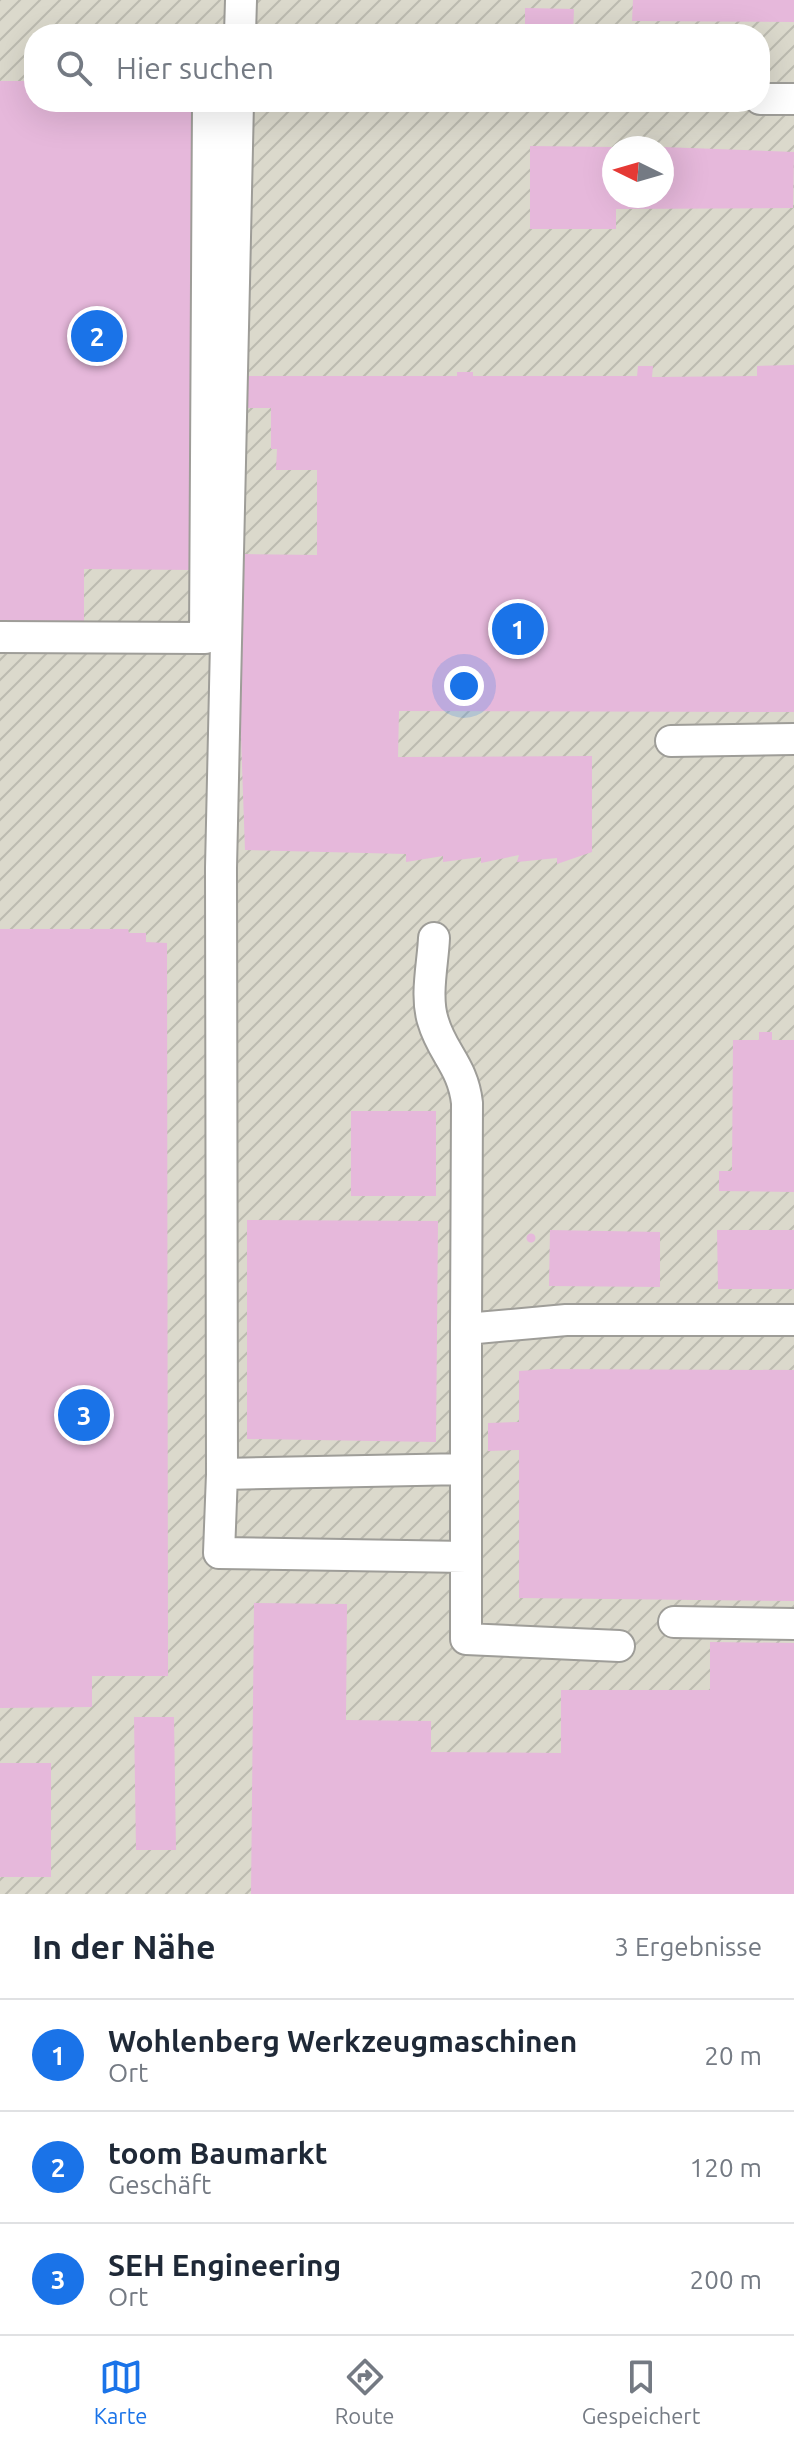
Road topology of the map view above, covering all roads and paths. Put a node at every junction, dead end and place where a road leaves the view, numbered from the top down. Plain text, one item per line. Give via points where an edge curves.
1 (241, 0) edge
2 (240, 24) edge
3 (770, 99) edge
4 (794, 99) edge
5 (208, 112) edge
6 (238, 112) edge
7 (0, 637) edge
8 (794, 739) edge
9 (671, 741) dead end
10 (434, 938) dead end
11 (794, 1320) edge
12 (466, 1329) junction
13 (466, 1469) junction
14 (222, 1474) junction
15 (466, 1557) junction
16 (674, 1622) dead end
17 (794, 1624) edge
18 (619, 1646) dead end

1 - 2 lane
3 - 4 lane
5 - 7 lane via 205,638
6 - 14 lane via 221,868
8 - 9 lane
10 - 12 lane via 433,1021 464,1079 467,1103
11 - 12 lane via 566,1320
12 - 13 lane
13 - 14 lane
13 - 15 lane
14 - 15 lane via 219,1553
15 - 18 lane via 466,1639
16 - 17 lane

